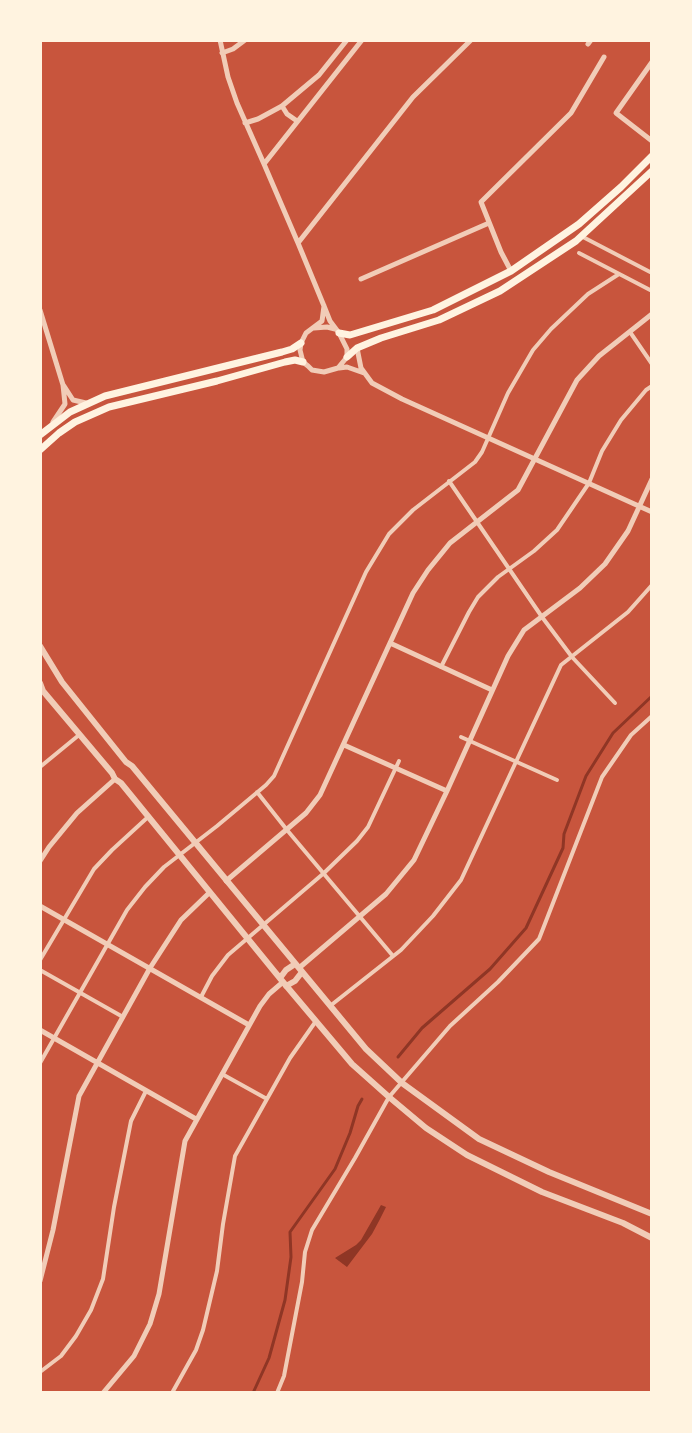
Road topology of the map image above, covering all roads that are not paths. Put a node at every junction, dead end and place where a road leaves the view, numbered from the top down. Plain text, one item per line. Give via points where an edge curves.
1 (220, 40) edge
2 (245, 40) edge
3 (347, 40) edge
4 (362, 40) edge
5 (471, 40) edge
6 (222, 53) junction
7 (604, 57) dead end
8 (652, 62) edge
9 (282, 106) junction
10 (297, 121) junction
11 (245, 123) junction
12 (652, 141) edge
13 (652, 156) edge
14 (264, 164) junction
15 (652, 171) edge
16 (489, 223) junction
17 (581, 236) junction
18 (298, 243) junction
19 (579, 253) dead end
20 (511, 271) junction
21 (652, 273) edge
22 (619, 274) junction
23 (361, 279) dead end
24 (652, 291) edge
25 (324, 306) junction
26 (40, 310) edge
27 (652, 314) edge
28 (313, 329) junction
29 (338, 331) junction
30 (630, 332) junction
31 (301, 343) junction
32 (357, 348) junction
33 (347, 357) junction
34 (303, 362) junction
35 (652, 364) edge
36 (338, 368) junction
37 (365, 374) junction
38 (63, 385) junction
39 (652, 386) edge
40 (87, 403) junction
41 (52, 424) junction
42 (40, 435) edge
43 (488, 437) junction
44 (40, 450) edge
45 (535, 458) junction
46 (652, 479) edge
47 (449, 481) junction
48 (589, 483) junction
49 (638, 506) junction
50 (652, 512) edge
51 (477, 522) junction
52 (509, 569) junction
53 (652, 585) edge
54 (542, 617) junction
55 (390, 643) junction
56 (40, 646) edge
57 (572, 657) junction
58 (441, 667) junction
59 (57, 674) junction
60 (62, 682) junction
61 (42, 690) edge
62 (492, 690) junction
63 (615, 703) dead end
64 (652, 716) edge
65 (79, 735) junction
66 (461, 737) dead end
67 (469, 741) junction
68 (344, 745) junction
69 (399, 761) dead end
70 (126, 762) junction
71 (516, 762) junction
72 (40, 767) edge
73 (396, 769) junction
74 (134, 771) junction
75 (116, 778) junction
76 (557, 780) dead end
77 (447, 791) junction
78 (257, 792) junction
79 (148, 817) junction
80 (287, 830) junction
81 (194, 842) junction
82 (179, 854) junction
83 (40, 861) edge
84 (324, 873) junction
85 (226, 881) junction
86 (211, 893) junction
87 (40, 906) edge
88 (359, 917) junction
89 (64, 919) junction
90 (263, 925) junction
91 (246, 938) junction
92 (108, 945) junction
93 (393, 956) junction
94 (40, 960) edge
95 (150, 968) junction
96 (299, 968) junction
97 (40, 970) edge
98 (283, 982) junction
99 (79, 993) junction
100 (201, 997) junction
101 (330, 1006) junction
102 (123, 1017) junction
103 (316, 1021) junction
104 (249, 1025) junction
105 (40, 1030) edge
106 (53, 1038) junction
107 (40, 1063) edge
108 (97, 1063) junction
109 (222, 1074) junction
110 (402, 1083) junction
111 (146, 1091) junction
112 (389, 1097) junction
113 (267, 1099) junction
114 (196, 1119) junction
115 (652, 1214) edge
116 (652, 1238) edge
117 (40, 1281) edge
118 (40, 1372) edge
119 (103, 1393) edge
120 (172, 1393) edge
121 (277, 1393) edge

1 - 6 street
2 - 6 street
3 - 9 street via 319,75
4 - 10 street
5 - 18 street via 413,97
6 - 11 street
7 - 16 street via 571,113 481,202
8 - 12 street via 616,113
9 - 10 street
9 - 11 street
10 - 14 street
11 - 14 street
13 - 20 main road via 579,224
14 - 18 street
15 - 17 main road
16 - 20 street
16 - 23 street
17 - 21 street
17 - 32 main road via 500,291 439,320
18 - 25 street
19 - 22 street
20 - 29 main road via 433,310 350,335
22 - 24 street
22 - 43 street via 588,294 533,350
25 - 28 street via 322,321
25 - 29 street
26 - 38 street
27 - 30 street
28 - 29 street
28 - 31 street
29 - 33 street
30 - 35 street
30 - 45 street via 577,380
31 - 34 street
31 - 40 main road
32 - 33 main road
32 - 37 street
33 - 36 street
34 - 36 street via 320,372
34 - 44 main road via 285,362 109,407 75,422
36 - 37 street
37 - 43 street via 402,399
38 - 40 street via 73,400
38 - 41 street via 65,404
39 - 48 street via 621,420
40 - 41 main road
41 - 42 main road
43 - 45 street
43 - 47 street via 475,462
45 - 48 street
45 - 51 street via 518,490
46 - 49 street
47 - 51 street
47 - 78 street via 389,534 366,572 274,776
48 - 49 street
48 - 52 street via 557,530
49 - 50 street
49 - 54 street via 605,564
51 - 52 street
51 - 55 street via 428,570
52 - 54 street
52 - 58 street via 478,597
53 - 57 street via 628,612
54 - 57 street
54 - 62 street via 524,630
55 - 58 street
55 - 68 street
56 - 59 street
57 - 63 street
57 - 71 street via 561,665
58 - 62 street
59 - 60 street
59 - 61 street
60 - 61 street via 56,689
60 - 70 street
61 - 65 street
62 - 67 street
64 - 110 street via 631,735 602,777 539,939 450,1026
65 - 72 street
65 - 75 street
66 - 67 street
67 - 71 street
67 - 77 street
68 - 73 street
68 - 80 street via 320,795
69 - 73 street
70 - 74 street
70 - 75 street via 118,766
71 - 76 street
71 - 93 street via 461,880
73 - 77 street
73 - 84 street via 368,827
74 - 75 street via 129,778
74 - 81 street
75 - 79 street
75 - 83 street via 77,813
77 - 88 street via 414,860
78 - 80 street
78 - 81 street
79 - 82 street
79 - 89 street via 94,869
80 - 84 street
80 - 85 street
81 - 82 street
81 - 85 street
82 - 86 street
82 - 92 street via 127,910
84 - 88 street
84 - 90 street
85 - 86 street
85 - 86 street via 215,882
85 - 90 street
86 - 91 street
86 - 95 street via 181,920
87 - 89 street
88 - 93 street
88 - 96 street
89 - 92 street
89 - 94 street
90 - 91 street
90 - 96 street
91 - 98 street
91 - 100 street via 228,955
92 - 95 street
92 - 99 street
93 - 101 street
95 - 100 street
95 - 102 street
96 - 98 street via 286,970
96 - 98 street via 295,981
96 - 101 street
97 - 99 street
98 - 103 street
98 - 104 street
99 - 102 street
99 - 106 street
100 - 104 street
101 - 110 street
102 - 108 street
103 - 112 street
103 - 113 street
104 - 109 street
105 - 106 street
106 - 107 street
106 - 108 street
108 - 111 street
108 - 117 street via 79,1096
109 - 113 street
109 - 114 street
110 - 112 street
110 - 115 street via 479,1139
111 - 114 street
111 - 118 street via 131,1121 103,1279 76,1336
112 - 116 street via 467,1155
112 - 121 street via 312,1230
113 - 120 street via 235,1156 203,1330
114 - 119 street via 185,1141 150,1324 134,1356

